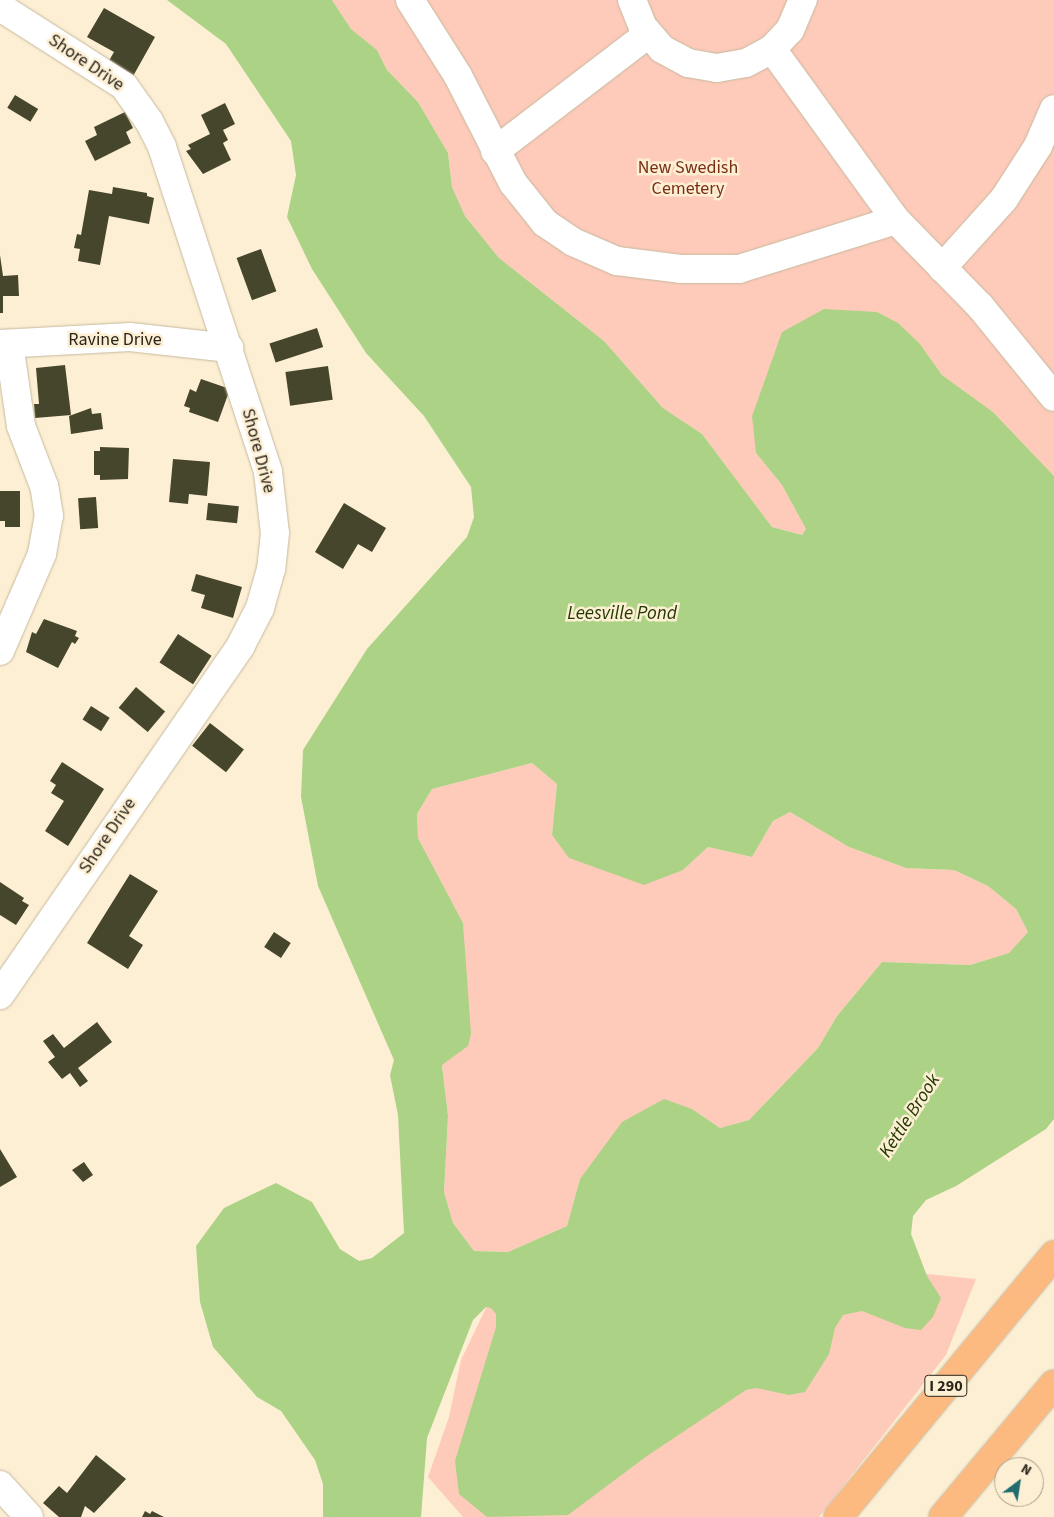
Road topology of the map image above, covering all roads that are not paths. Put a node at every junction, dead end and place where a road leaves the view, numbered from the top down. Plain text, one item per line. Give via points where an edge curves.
1 (410, 0) edge
2 (632, 0) edge
3 (802, 0) edge
4 (0, 7) edge
5 (648, 34) junction
6 (772, 49) junction
7 (1054, 109) edge
8 (496, 151) junction
9 (896, 220) junction
10 (942, 268) junction
11 (5, 344) edge
12 (229, 348) junction
13 (1054, 397) edge
14 (0, 652) edge
15 (0, 995) edge
16 (1054, 1255) edge
17 (1054, 1384) edge
18 (838, 1517) edge
19 (944, 1517) edge

1 - 8 street via 458,76
2 - 5 street
3 - 6 street via 790,30
4 - 12 street, Shore Drive via 124,86 138,103 162,147
5 - 6 street via 670,54 707,68 737,66
5 - 8 street
6 - 9 street
7 - 10 street via 1013,187
8 - 9 street via 513,183 546,222 573,242 617,261 681,269 739,269
9 - 10 street
10 - 13 street via 995,323
11 - 12 street, Ravine Drive via 130,337
11 - 14 street via 21,426 44,486 49,516 42,554
12 - 15 street, Shore Drive via 268,472 275,533 271,569 260,608 240,647
16 - 18 highway, I 290
17 - 19 highway

